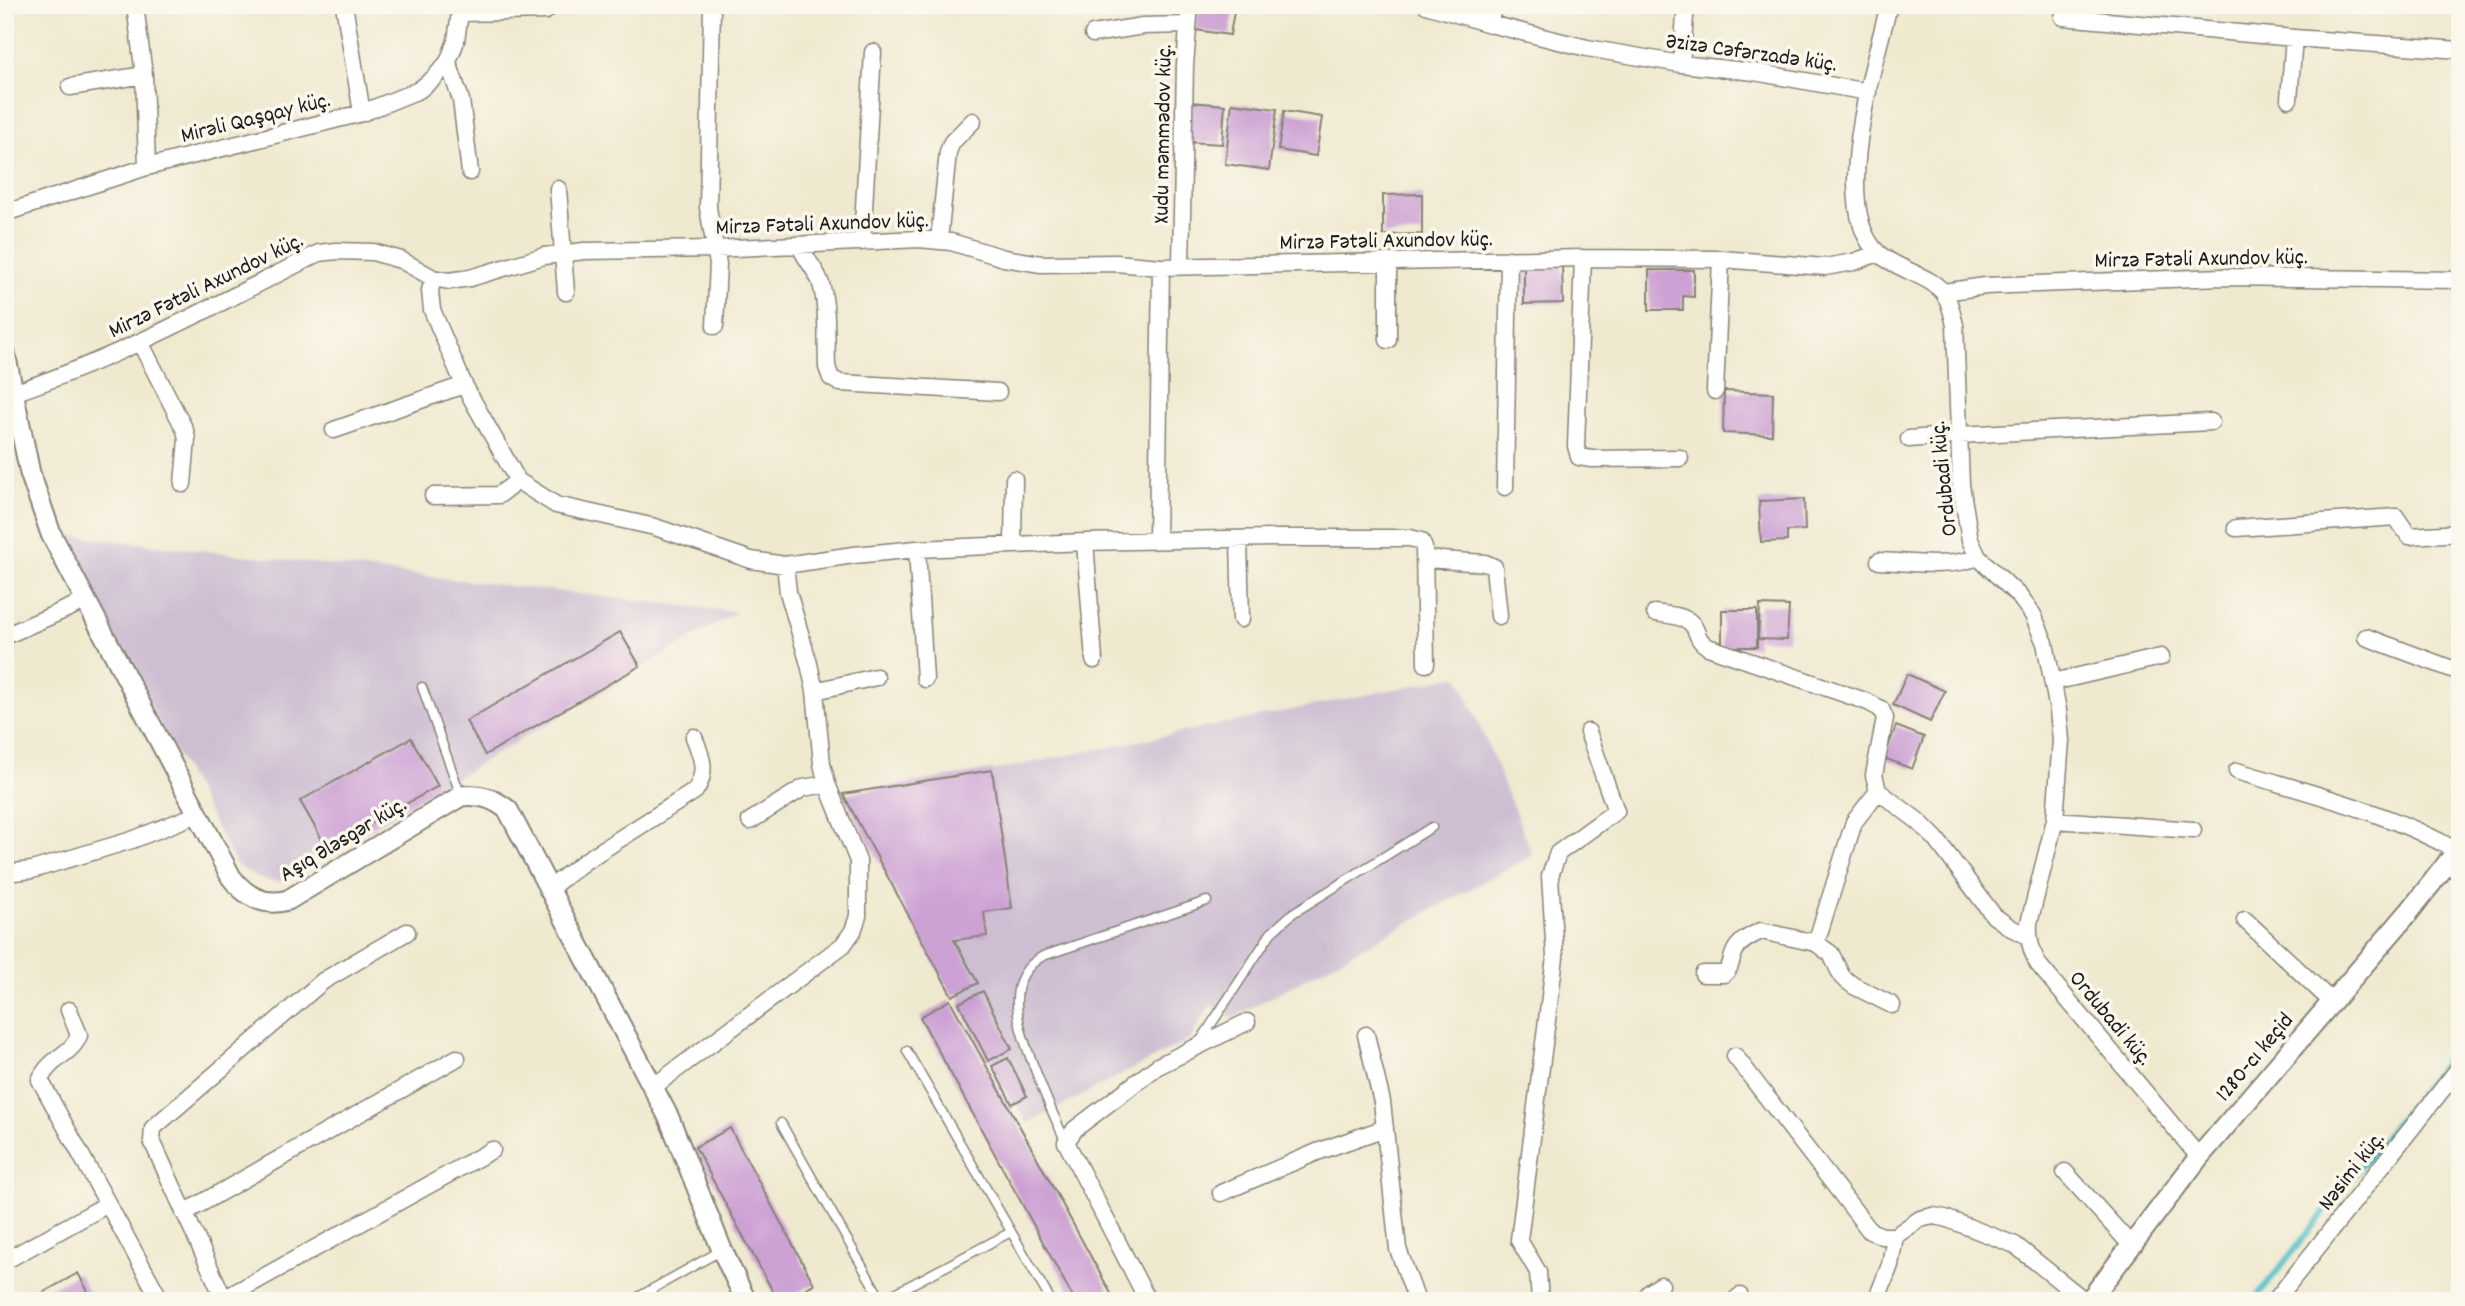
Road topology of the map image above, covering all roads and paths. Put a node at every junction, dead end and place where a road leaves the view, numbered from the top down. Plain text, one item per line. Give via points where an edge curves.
1 (135, 5) edge
2 (344, 5) edge
3 (712, 5) edge
4 (1190, 5) edge
5 (1426, 5) edge
6 (1493, 5) edge
7 (1686, 5) edge
8 (1889, 5) edge
9 (461, 9) edge
10 (546, 11) dead end
11 (2063, 17) dead end
12 (1490, 24) junction
13 (1187, 25) junction
14 (1093, 34) dead end
15 (2294, 38) junction
16 (2460, 50) edge
17 (873, 52) dead end
18 (448, 62) junction
19 (1681, 64) junction
20 (144, 75) junction
21 (70, 87) dead end
22 (1868, 92) junction
23 (2289, 99) dead end
24 (362, 113) junction
25 (972, 121) dead end
26 (147, 167) junction
27 (470, 172) dead end
28 (558, 189) dead end
29 (5, 213) edge
30 (939, 240) junction
31 (862, 242) junction
32 (800, 245) junction
33 (715, 250) junction
34 (562, 253) junction
35 (1878, 253) junction
36 (1583, 258) junction
37 (1509, 259) junction
38 (1721, 259) junction
39 (1388, 262) junction
40 (1181, 265) junction
41 (1161, 267) junction
42 (433, 278) junction
43 (2460, 280) edge
44 (566, 292) dead end
45 (1944, 292) junction
46 (715, 326) dead end
47 (1388, 340) dead end
48 (140, 342) junction
49 (5, 353) edge
50 (464, 385) junction
51 (1715, 391) dead end
52 (998, 392) dead end
53 (13, 393) junction
54 (2211, 422) dead end
55 (334, 430) dead end
56 (1958, 435) junction
57 (1909, 439) dead end
58 (1680, 458) dead end
59 (1014, 479) dead end
60 (518, 481) junction
61 (183, 484) dead end
62 (1505, 487) dead end
63 (433, 496) dead end
64 (2236, 528) dead end
65 (2460, 533) edge
66 (1239, 539) junction
67 (1157, 540) junction
68 (1085, 542) junction
69 (1013, 544) junction
70 (917, 549) junction
71 (1978, 556) junction
72 (1426, 559) junction
73 (1879, 561) dead end
74 (785, 565) junction
75 (85, 601) junction
76 (1656, 613) dead end
77 (1499, 616) dead end
78 (1241, 619) dead end
79 (5, 636) edge
80 (2367, 637) dead end
81 (2161, 657) dead end
82 (1094, 660) dead end
83 (1426, 664) dead end
84 (2460, 672) edge
85 (876, 677) dead end
86 (925, 679) dead end
87 (2053, 682) junction
88 (422, 687) dead end
89 (815, 691) junction
90 (1588, 732) dead end
91 (694, 737) dead end
92 (2237, 771) dead end
93 (827, 784) junction
94 (1878, 791) junction
95 (461, 796) junction
96 (198, 814) junction
97 (2055, 820) junction
98 (750, 821) dead end
99 (1433, 827) dead end
100 (2193, 830) dead end
101 (2458, 849) edge
102 (5, 873) edge
103 (550, 888) junction
104 (1207, 901) dead end
105 (2245, 920) dead end
106 (407, 932) dead end
107 (2028, 936) junction
108 (1816, 943) junction
109 (1703, 974) dead end
110 (2332, 1002) junction
111 (1892, 1004) dead end
112 (69, 1010) dead end
113 (1247, 1022) dead end
114 (1366, 1035) dead end
115 (1198, 1046) junction
116 (907, 1051) dead end
117 (1735, 1056) dead end
118 (457, 1058) dead end
119 (2460, 1067) edge
120 (653, 1087) junction
121 (781, 1123) dead end
122 (1385, 1128) junction
123 (1066, 1142) junction
124 (492, 1150) dead end
125 (2199, 1157) junction
126 (2065, 1172) dead end
127 (1221, 1193) dead end
128 (107, 1204) junction
129 (184, 1213) junction
130 (1011, 1232) junction
131 (1895, 1237) junction
132 (2131, 1245) junction
133 (722, 1250) junction
134 (5, 1261) edge
135 (1661, 1285) dead end
136 (222, 1300) edge
137 (161, 1301) edge
138 (631, 1301) edge
139 (746, 1301) edge
140 (881, 1301) edge
141 (1051, 1301) edge
142 (1148, 1301) edge
143 (1417, 1301) edge
144 (1540, 1301) edge
145 (1647, 1301) edge
146 (1876, 1301) edge
147 (2087, 1301) edge
148 (2275, 1301) edge

1 - 20 street
2 - 24 street
3 - 33 street via 708,208
4 - 13 street, Xudu məmmədov küç.
5 - 12 street, Əzizə Cəfərzadə küç.
6 - 12 street
7 - 19 street
8 - 22 street
9 - 10 street
9 - 18 street, Mirəli Qaşqay küç.
11 - 15 street
12 - 19 street, Əzizə Cəfərzadə küç. via 1587,48
13 - 14 street
13 - 40 street, Xudu məmmədov küç.
15 - 16 street
15 - 23 street
17 - 31 street
18 - 24 street, Mirəli Qaşqay küç. via 419,90
18 - 27 street via 461,100
19 - 22 street, Əzizə Cəfərzadə küç.
20 - 21 street
20 - 26 street
22 - 35 street via 1857,155 1856,194 1865,237
24 - 26 street, Mirəli Qaşqay küç.
25 - 30 street via 948,152
26 - 29 street, Mirəli Qaşqay küç.
28 - 34 street
30 - 31 street, Mirzə Fətəli Axundov küç.
30 - 41 street, Mirzə Fətəli Axundov küç. via 1041,264
31 - 32 street, Mirzə Fətəli Axundov küç.
32 - 33 street, Mirzə Fətəli Axundov küç.
32 - 52 street via 821,280 831,378 840,383
33 - 34 street, Mirzə Fətəli Axundov küç.
33 - 46 street via 719,264
34 - 42 street, Mirzə Fətəli Axundov küç. via 470,278
34 - 44 street
35 - 38 street, Mirzə Fətəli Axundov küç. via 1825,267
35 - 45 street
36 - 37 street, Mirzə Fətəli Axundov küç.
36 - 38 street, Mirzə Fətəli Axundov küç.
36 - 58 street via 1579,457
37 - 39 street, Mirzə Fətəli Axundov küç.
37 - 62 street
38 - 51 street
39 - 40 street, Mirzə Fətəli Axundov küç.
39 - 47 street
40 - 41 street, Mirzə Fətəli Axundov küç.
41 - 67 street
42 - 48 street, Mirzə Fətəli Axundov küç. via 401,260 373,252 319,253
42 - 50 street via 429,291 432,310
43 - 45 street, Mirzə Fətəli Axundov küç. via 2222,277 1984,286
45 - 56 street, Ordubadi küç. via 1955,326
48 - 53 street, Mirzə Fətəli Axundov küç.
48 - 61 street via 186,430
49 - 53 street, Aşıq Ələsgər küç.
50 - 55 street
50 - 60 street
53 - 75 street, Aşıq Ələsgər küç. via 40,506
54 - 56 street
56 - 57 street
56 - 71 street, Ordubadi küç. via 1966,526
59 - 69 street
60 - 63 street via 499,495
60 - 74 street via 556,505 655,527 751,560
64 - 65 street via 2396,517 2409,536
66 - 67 street
66 - 72 street via 1410,538 1421,541
66 - 78 street
67 - 68 street
68 - 69 street
68 - 82 street
69 - 70 street
70 - 74 street
70 - 86 street
71 - 73 street via 1950,563
71 - 87 street, Ordubadi küç. via 2033,615
72 - 77 street via 1494,567
72 - 83 street
74 - 89 street
75 - 79 street
75 - 96 street, Aşıq Ələsgər küç.
76 - 94 street via 1692,624 1699,642 1708,647 1881,709 1885,718 1874,775
80 - 84 street
81 - 87 street
85 - 89 street
87 - 97 street, Ordubadi küç. via 2061,740
88 - 95 lane
89 - 93 street
90 - 144 street via 1616,811 1558,853 1550,876 1555,957 1519,1240 1538,1272
91 - 103 street via 704,773 695,791
92 - 101 street via 2396,821
93 - 98 street via 784,797
93 - 120 street via 858,861 858,916 853,931 843,945
94 - 107 street via 1936,839 1994,916
94 - 108 street via 1854,822
95 - 96 street, Aşıq Ələsgər küç. via 278,903 253,898 241,890
95 - 103 street via 488,797 508,810
96 - 102 street via 132,840 32,870
97 - 100 street
97 - 107 street, Ordubadi küç.
99 - 115 lane via 1293,913 1271,933
101 - 110 street, 1280-cı keçid
103 - 120 street
104 - 123 lane via 1031,963 1017,1002 1019,1027
105 - 110 street
106 - 129 street via 323,981 153,1128 152,1141
107 - 125 street, Ordubadi küç. via 2038,964
108 - 109 street via 1761,932 1739,944 1731,968 1724,974
108 - 111 street via 1831,954 1842,977
110 - 125 street, 1280-cı keçid
112 - 128 street via 79,1035 77,1043 45,1067 40,1080
113 - 115 street
114 - 122 street
115 - 123 street via 1143,1077 1075,1129
116 - 130 lane
117 - 131 street via 1870,1231
118 - 129 street
119 - 148 street, Nəsimi küç.
120 - 133 street
121 - 140 lane
122 - 127 street
122 - 143 street via 1398,1249
123 - 142 street
124 - 136 street
125 - 132 street, 1280-cı keçid
126 - 132 street
128 - 134 street
128 - 137 street
129 - 136 street
130 - 140 lane
130 - 141 lane
131 - 146 street
131 - 147 street via 1920,1219 1945,1219 2015,1245
132 - 147 street, 1280-cı keçid
133 - 138 lane
133 - 139 street
135 - 145 street via 1649,1293

